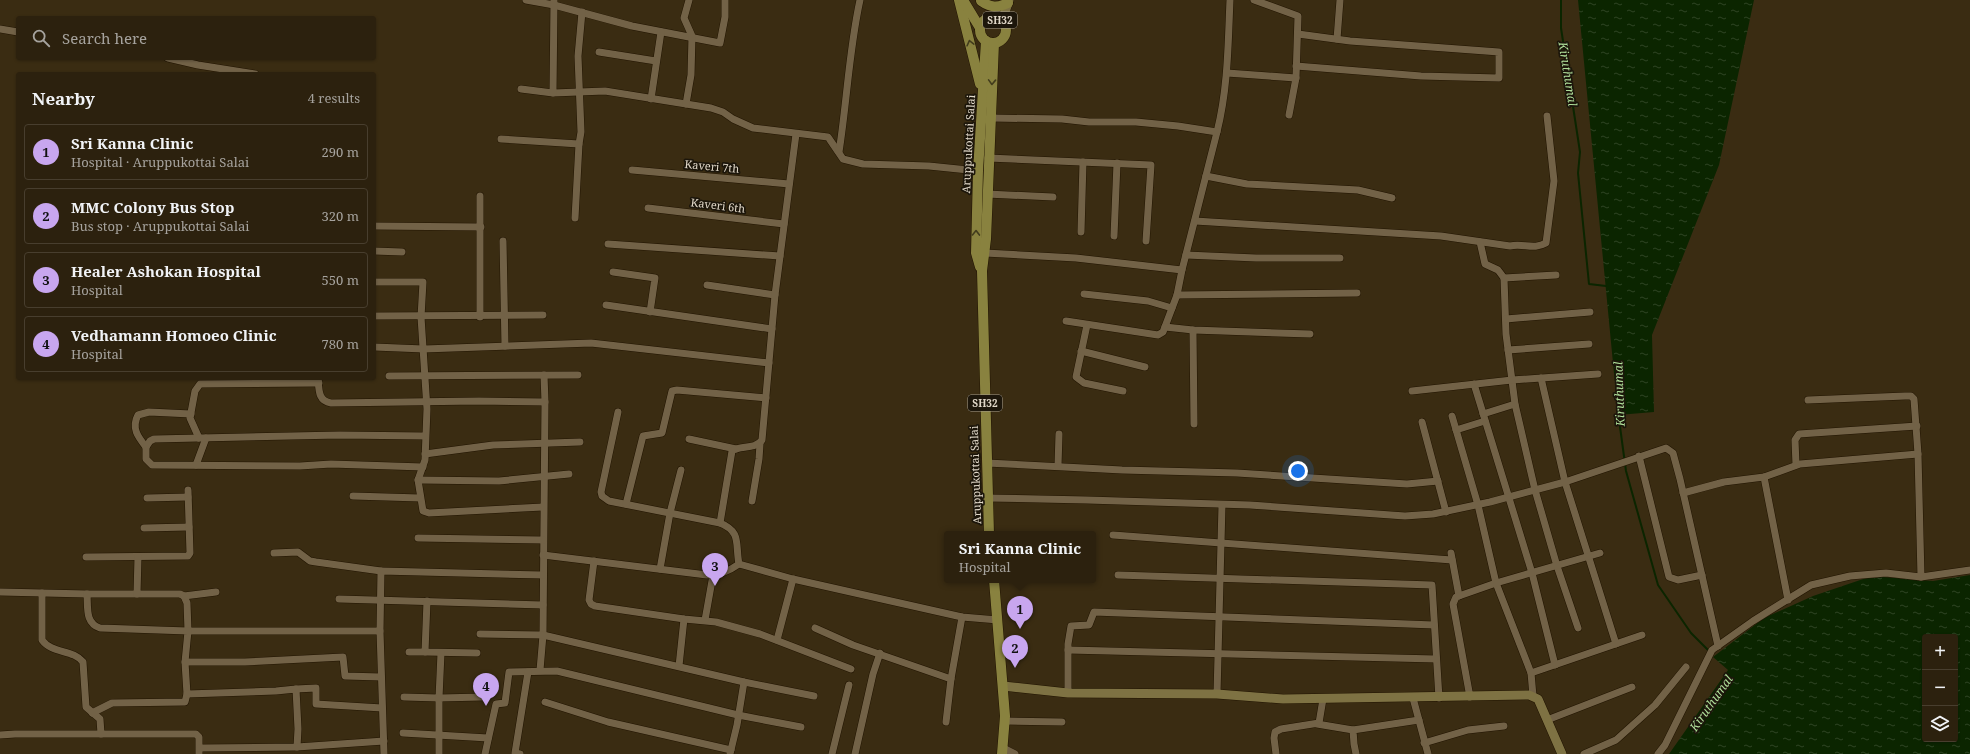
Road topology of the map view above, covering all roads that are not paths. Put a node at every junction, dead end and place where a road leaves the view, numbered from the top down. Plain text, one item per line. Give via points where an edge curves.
1 (526, 0) edge
2 (689, 0) edge
3 (725, 0) edge
4 (860, 0) edge
5 (959, 0) edge
6 (963, 0) edge
7 (1230, 0) edge
8 (1254, 0) edge
9 (1340, 0) edge
10 (980, 1) edge
11 (1009, 1) edge
12 (554, 2) edge
13 (582, 12) junction
14 (990, 18) junction
15 (1002, 21) junction
16 (980, 28) junction
17 (0, 29) edge
18 (16, 32) edge
19 (662, 32) junction
20 (1298, 34) junction
21 (692, 36) junction
22 (1337, 39) junction
23 (990, 42) junction
24 (599, 52) dead end
25 (177, 60) edge
26 (656, 61) junction
27 (1296, 66) junction
28 (242, 72) edge
29 (1227, 73) junction
30 (1296, 78) junction
31 (521, 89) dead end
32 (580, 92) junction
33 (553, 93) junction
34 (982, 94) junction
35 (651, 99) junction
36 (686, 104) junction
37 (1290, 114) dead end
38 (1547, 116) dead end
39 (991, 118) junction
40 (1217, 132) junction
41 (796, 134) junction
42 (501, 139) dead end
43 (579, 144) junction
44 (839, 152) junction
45 (988, 158) junction
46 (1083, 162) junction
47 (1117, 163) junction
48 (632, 170) dead end
49 (978, 171) junction
50 (1206, 176) junction
51 (789, 184) junction
52 (987, 194) junction
53 (480, 196) dead end
54 (1053, 197) dead end
55 (1392, 198) dead end
56 (648, 208) dead end
57 (575, 218) dead end
58 (1195, 222) junction
59 (784, 224) junction
60 (376, 226) edge
61 (480, 226) junction
62 (1081, 232) dead end
63 (1114, 236) dead end
64 (503, 241) dead end
65 (1146, 241) dead end
66 (1480, 242) junction
67 (608, 244) dead end
68 (376, 250) edge
69 (402, 252) dead end
70 (985, 253) junction
71 (1186, 255) junction
72 (780, 256) junction
73 (1340, 258) dead end
74 (1182, 270) junction
75 (982, 271) junction
76 (613, 272) dead end
77 (1556, 275) dead end
78 (1504, 278) junction
79 (376, 282) edge
80 (707, 286) dead end
81 (1357, 293) dead end
82 (1084, 294) dead end
83 (775, 295) junction
84 (1177, 295) junction
85 (606, 305) dead end
86 (1172, 308) junction
87 (650, 312) junction
88 (1590, 312) dead end
89 (543, 315) dead end
90 (376, 316) edge
91 (503, 316) junction
92 (421, 317) junction
93 (480, 317) junction
94 (1506, 319) junction
95 (1066, 321) dead end
96 (1088, 325) junction
97 (1165, 327) junction
98 (772, 329) junction
99 (1193, 330) junction
100 (1310, 334) dead end
101 (1588, 344) dead end
102 (505, 346) junction
103 (376, 348) edge
104 (424, 349) junction
105 (1508, 350) junction
106 (1081, 352) junction
107 (769, 363) junction
108 (1145, 367) dead end
109 (1598, 374) dead end
110 (544, 375) junction
111 (578, 375) dead end
112 (389, 376) dead end
113 (424, 376) junction
114 (1540, 378) junction
115 (1512, 380) junction
116 (319, 381) edge
117 (1474, 384) junction
118 (1123, 391) dead end
119 (1412, 391) dead end
120 (766, 398) junction
121 (1808, 400) dead end
122 (426, 401) junction
123 (545, 402) junction
124 (1515, 404) junction
125 (618, 412) dead end
126 (191, 414) junction
127 (1452, 416) dead end
128 (1484, 417) junction
129 (1422, 422) dead end
130 (1194, 424) dead end
131 (1917, 426) junction
132 (1456, 430) junction
133 (1059, 434) dead end
134 (425, 436) junction
135 (202, 438) junction
136 (689, 438) dead end
137 (580, 442) dead end
138 (545, 443) junction
139 (760, 444) junction
140 (146, 447) junction
141 (736, 449) junction
142 (425, 454) junction
143 (1918, 454) junction
144 (1639, 456) junction
145 (987, 463) junction
146 (196, 465) junction
147 (1796, 465) junction
148 (1058, 466) junction
149 (423, 467) junction
150 (681, 470) dead end
151 (569, 474) dead end
152 (544, 476) junction
153 (1764, 477) junction
154 (418, 480) junction
155 (1438, 481) junction
156 (1566, 482) junction
157 (1535, 490) junction
158 (1683, 493) junction
159 (353, 496) dead end
160 (1508, 497) junction
161 (147, 498) dead end
162 (420, 498) junction
163 (987, 498) junction
164 (752, 501) dead end
165 (626, 504) junction
166 (1222, 505) junction
167 (1478, 505) junction
168 (543, 508) junction
169 (1446, 512) junction
170 (670, 513) junction
171 (720, 524) junction
172 (189, 527) junction
173 (144, 528) dead end
174 (989, 531) edge
175 (1113, 535) dead end
176 (418, 538) dead end
177 (543, 540) junction
178 (1221, 543) junction
179 (274, 553) dead end
180 (1600, 553) dead end
181 (543, 555) junction
182 (86, 557) dead end
183 (138, 557) junction
184 (1587, 557) junction
185 (594, 561) junction
186 (739, 564) junction
187 (1557, 566) junction
188 (660, 568) junction
189 (1970, 570) edge
190 (381, 571) junction
191 (1532, 573) junction
192 (543, 575) junction
193 (713, 575) junction
194 (1118, 575) dead end
195 (1702, 575) junction
196 (1921, 577) junction
197 (1220, 578) junction
198 (793, 579) junction
199 (994, 583) edge
200 (1496, 583) junction
201 (0, 592) edge
202 (216, 592) dead end
203 (42, 593) junction
204 (87, 594) junction
205 (138, 594) junction
206 (184, 596) junction
207 (1459, 596) junction
208 (339, 599) dead end
209 (380, 599) junction
210 (1788, 600) junction
211 (427, 601) junction
212 (543, 604) junction
213 (962, 617) junction
214 (1219, 617) junction
215 (684, 619) junction
216 (705, 620) junction
217 (998, 620) junction
218 (1434, 625) junction
219 (815, 628) dead end
220 (1578, 628) dead end
221 (188, 631) junction
222 (380, 631) junction
223 (480, 634) dead end
224 (543, 635) junction
225 (1642, 635) dead end
226 (777, 640) junction
227 (1616, 644) junction
228 (1068, 650) junction
229 (1713, 650) junction
230 (410, 652) dead end
231 (425, 652) junction
232 (441, 653) junction
233 (880, 653) junction
234 (477, 654) dead end
235 (1218, 654) junction
236 (1436, 659) junction
237 (185, 662) junction
238 (1555, 665) junction
239 (679, 666) junction
240 (1686, 667) dead end
241 (851, 669) dead end
242 (540, 670) junction
243 (528, 672) junction
244 (1531, 673) junction
245 (381, 678) junction
246 (951, 679) junction
247 (744, 682) junction
248 (849, 685) dead end
249 (1003, 686) junction
250 (1632, 687) dead end
251 (296, 689) junction
252 (187, 694) junction
253 (1068, 694) junction
254 (1217, 694) junction
255 (814, 696) dead end
256 (1533, 696) junction
257 (404, 697) dead end
258 (483, 697) dead end
259 (1470, 697) junction
260 (439, 698) junction
261 (1413, 698) junction
262 (1439, 698) junction
263 (1323, 699) junction
264 (545, 702) dead end
265 (382, 708) junction
266 (92, 713) junction
267 (738, 715) junction
268 (1419, 720) junction
269 (1547, 720) junction
270 (1005, 721) junction
271 (946, 722) dead end
272 (1062, 722) dead end
273 (1317, 724) junction
274 (1504, 726) dead end
275 (801, 727) dead end
276 (1353, 730) junction
277 (403, 733) dead end
278 (100, 734) junction
279 (439, 734) junction
280 (0, 736) edge
281 (488, 738) junction
282 (384, 741) junction
283 (1424, 743) junction
284 (297, 747) junction
285 (199, 751) edge
286 (1002, 751) edge
287 (730, 752) edge
288 (384, 754) edge
289 (439, 754) edge
290 (485, 754) edge
291 (517, 754) edge
292 (833, 754) edge
293 (855, 754) edge
294 (1015, 754) edge
295 (1276, 754) edge
296 (1356, 754) edge
297 (1428, 754) edge
298 (1562, 754) edge
299 (1584, 754) edge
300 (1658, 754) edge

1 - 12 street
2 - 21 street via 684,18
3 - 21 street via 720,43
4 - 44 street
34 -> 5 main road
6 - 16 main road
7 - 29 street
8 - 20 street via 1298,16
9 - 22 street
10 - 11 main road via 992,8 1000,7
10 - 14 main road
11 - 15 street, SH32
12 - 13 street
12 - 33 street
13 - 19 street
13 - 32 street via 578,56
14 - 15 main road, SH32
14 - 16 main road, SH32
15 - 23 main road, SH32 via 1005,33 1001,40
16 - 23 main road, SH32 via 981,35
17 - 18 street
19 - 21 street
19 - 26 street
20 - 22 street
20 - 27 street
21 - 36 street via 691,75
22 - 27 street via 1500,52 1499,78 1421,76
23 - 34 main road, Aruppukottai Salai / SH32
23 -> 39 main road, Aruppukottai Salai / SH32
24 - 26 street
25 - 28 street
26 - 35 street
27 - 30 street
29 - 30 street
29 - 40 street via 1223,110
30 - 37 street
31 - 33 street
32 - 33 street
32 - 35 street via 605,91
32 - 43 street
34 - 49 main road, Aruppukottai Salai / SH32
35 - 36 street
36 - 41 street via 723,112 753,128
38 - 66 street via 1554,181 1546,243 1540,247 1525,247 1517,244 1510,246
39 - 40 street via 1136,122
39 - 45 main road, Aruppukottai Salai / SH32
40 - 50 street
41 - 44 street via 828,137
41 - 51 street
42 - 43 street
43 - 57 street
44 - 49 street via 843,159 863,164 930,166
45 - 46 street
45 - 52 main road, Aruppukottai Salai / SH32
46 - 47 street
46 - 62 street
47 - 63 street
47 - 65 street via 1150,165
48 - 51 street, Kaveri 7th
75 -> 49 main road, Aruppukottai Salai / SH32 via 976,253
50 - 55 street via 1247,184 1358,190
50 - 58 street
51 - 59 street
52 - 54 street
52 - 70 main road, Aruppukottai Salai / SH32
53 - 61 street
56 - 59 street, Kaveri 6th
58 - 66 street via 1441,236
58 - 71 street
59 - 72 street
60 - 61 street
61 - 93 street
64 - 91 street
66 - 78 street via 1485,264 1501,272
67 - 72 street
68 - 69 street
70 - 74 street via 1076,258
70 - 75 main road, Aruppukottai Salai / SH32
71 - 73 street
71 - 74 street
72 - 83 street
74 - 84 street
75 - 145 main road, Aruppukottai Salai / SH32
76 - 87 street via 655,278
77 - 78 street
78 - 94 street
79 - 92 street via 423,282
80 - 83 street
81 - 84 street
82 - 86 street via 1148,301
83 - 98 street
84 - 86 street
85 - 87 street
86 - 97 street
87 - 98 street
88 - 94 street
89 - 91 street
90 - 92 street
91 - 93 street
91 - 102 street
92 - 93 street
92 - 104 street
94 - 105 street
95 - 96 street
96 - 97 street via 1154,336 1161,334
96 - 106 street
97 - 99 street
98 - 107 street
99 - 100 street
99 - 130 street
101 - 105 street
102 - 104 street
102 - 107 street via 591,344
103 - 104 street
104 - 113 street
105 - 115 street
106 - 108 street
106 - 118 street via 1076,374 1078,380
107 - 120 street
109 - 114 street
110 - 111 street
110 - 113 street
110 - 123 street
112 - 113 street
113 - 122 street
114 - 115 street
114 - 156 street
115 - 117 street
115 - 124 street
116 - 122 street via 320,397 323,401 331,403
116 - 126 street via 200,384 195,391
117 - 119 street
117 - 128 street
120 - 139 street
120 - 165 street via 672,391 662,434 643,436
121 - 131 street via 1911,396 1915,403
122 - 123 street
122 - 134 street
123 - 138 street
124 - 128 street
124 - 157 street
125 - 165 street via 601,492 605,499
126 - 135 street via 190,420
126 - 140 street via 149,412 138,415 134,421 135,428 137,436
127 - 132 street
128 - 132 street
128 - 160 street
129 - 155 street
131 - 143 street
131 - 147 street via 1799,434 1795,440
132 - 167 street
133 - 148 street
134 - 135 street
134 - 142 street
135 - 140 street via 150,440
135 - 146 street
136 - 141 street
137 - 138 street
138 - 142 street via 493,445
138 - 152 street
139 - 141 street
139 - 164 street
140 - 146 street via 146,459 152,465
141 - 171 street via 730,454
142 - 149 street
143 - 147 street
143 - 196 street
144 - 156 street
144 - 158 street via 1663,448 1671,450
144 - 195 street via 1669,577 1678,580
145 - 148 street
145 - 163 main road, Aruppukottai Salai / SH32
146 - 149 street via 331,464
147 - 153 street
148 - 155 street via 1237,473 1407,484
149 - 154 street
150 - 170 street
151 - 152 street
152 - 154 street via 499,480
152 - 168 street
153 - 158 street via 1724,482
153 - 210 street
154 - 162 street
155 - 169 street
156 - 157 street
156 - 184 street
157 - 160 street
157 - 187 street
158 - 195 street
159 - 162 street
160 - 167 street
160 - 191 street
161 - 172 street via 188,494
162 - 168 street via 421,508 425,513
163 - 166 street
163 - 174 main road, Aruppukottai Salai / SH32
165 - 170 street
166 - 169 street via 1405,516
166 - 178 street
167 - 169 street
167 - 200 street
168 - 177 street
170 - 171 street
170 - 188 street
171 - 186 street via 734,531
172 - 173 street
172 - 183 street via 188,556
175 - 178 street
176 - 177 street
177 - 181 street
178 - 197 street
178 - 207 street via 1452,557
179 - 190 street via 298,552 310,561
180 - 184 street
181 - 185 street
181 - 192 street
182 - 183 street
183 - 205 street
184 - 187 street
184 - 227 street
185 - 188 street
185 - 215 street via 589,600 591,604
186 - 193 street via 730,571
186 - 198 street
187 - 191 street
187 - 220 street
188 - 193 street
189 - 196 street
190 - 192 street
190 - 209 street
191 - 200 street
191 - 238 street
192 - 212 street
193 - 216 street
194 - 197 street
195 - 229 street
196 - 210 street via 1886,573 1850,576 1812,585
197 - 214 street
197 - 218 street via 1432,585
198 - 213 street
198 - 226 street
199 - 217 main road
200 - 207 street
200 - 244 street
201 - 203 street
202 - 206 street
203 - 204 street
203 - 266 street via 42,640 49,648 76,656 83,662 86,707
204 - 205 street
204 - 221 street via 88,618 94,626
205 - 206 street
206 - 221 street via 187,603
207 - 259 street via 1453,600 1453,604
208 - 209 street
209 - 211 street
209 - 222 street
210 - 229 street
211 - 212 street
211 - 231 street
212 - 224 street
213 - 217 street
213 - 246 street
214 - 218 street
214 - 228 street via 1094,612 1089,624 1071,626
214 - 235 street
215 - 216 street
215 - 239 street
216 - 226 street
217 - 249 main road
218 - 236 street
219 - 233 street via 853,645
221 - 222 street
221 - 237 street
222 - 245 street
223 - 224 street
224 - 239 street
224 - 242 street
225 - 227 street
226 - 241 street
227 - 238 street
228 - 235 street
228 - 253 street
229 - 300 street
230 - 231 street
231 - 232 street
232 - 234 street
232 - 260 street
233 - 246 street
233 - 293 street
235 - 236 street
235 - 254 street
236 - 262 street
237 - 245 street via 343,657 344,676
237 - 252 street
238 - 244 street
239 - 247 street
240 - 299 street via 1655,705 1616,740
242 - 243 street
242 - 267 street via 555,671
243 - 281 street via 509,672 505,703 496,704
243 - 291 street
244 - 256 street
245 - 265 street
246 - 271 street
247 - 255 street
247 - 267 street
248 - 292 street
249 - 253 street
249 - 270 main road
250 - 269 street
251 - 252 street
251 - 265 street via 316,688 316,704
251 - 284 street
252 - 266 street via 187,700 183,703 112,703
253 - 254 street
254 - 263 street
256 - 259 street
256 - 269 street via 1538,699
257 - 260 street
258 - 260 street
259 - 262 street
260 - 279 street
261 - 262 street
261 - 263 street
261 - 268 street
263 - 273 street via 1321,720
264 - 287 street via 608,722
265 - 282 street
266 - 278 street via 100,720
267 - 275 street
267 - 287 street
268 - 276 street
268 - 283 street
269 - 298 street
270 - 272 street
270 - 286 main road
273 - 276 street
273 - 295 street via 1277,730 1274,738
274 - 283 street via 1468,730
276 - 296 street
277 - 279 street
278 - 280 street
278 - 285 street via 196,734
279 - 281 street
279 - 289 street
281 - 290 street
282 - 284 street
282 - 288 street
283 - 297 street
284 - 285 street
286 - 294 street

